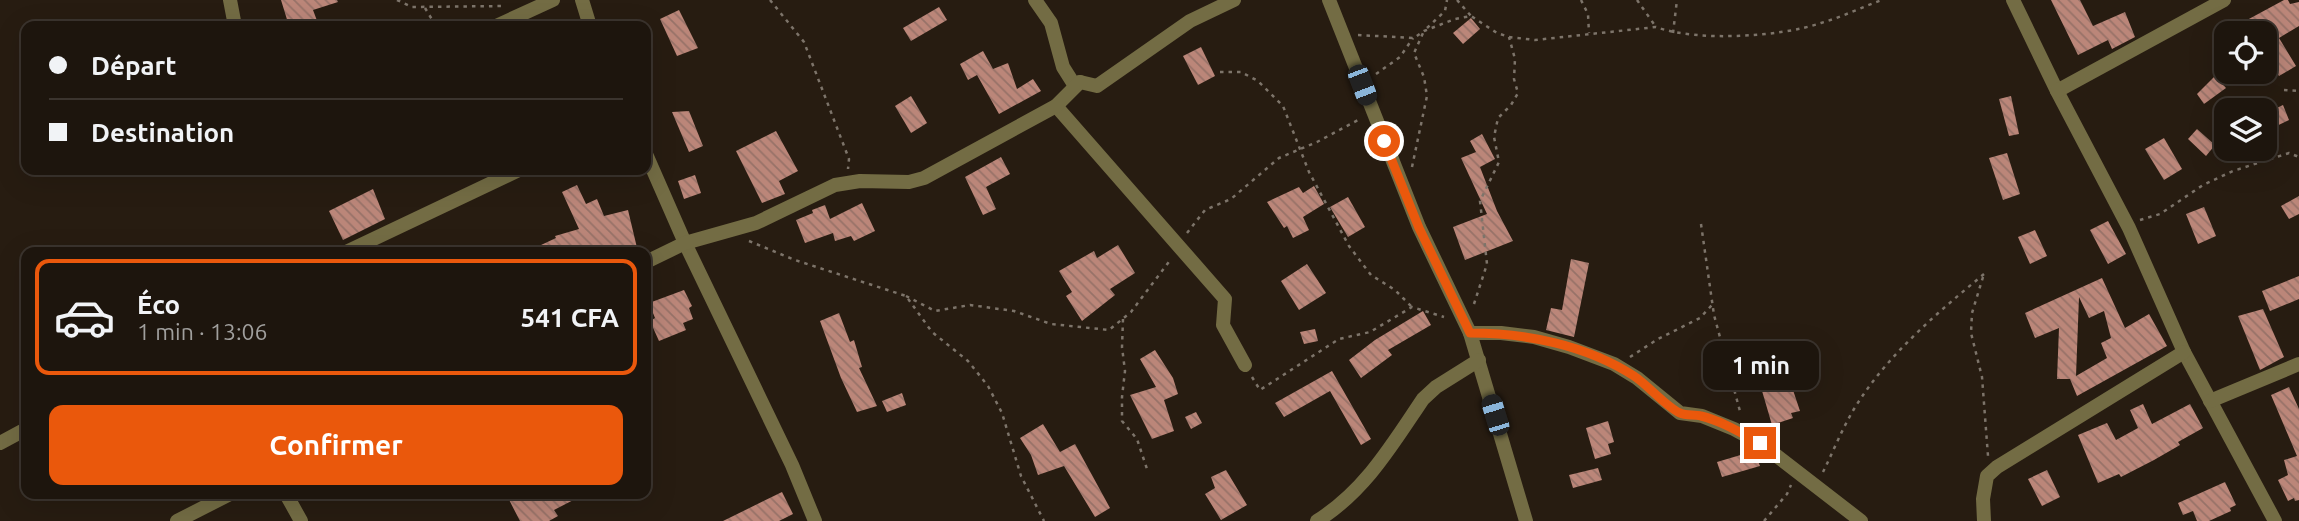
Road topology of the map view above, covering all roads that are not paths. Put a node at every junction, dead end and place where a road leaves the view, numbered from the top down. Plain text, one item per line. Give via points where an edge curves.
1 (229, 0) edge
2 (553, 0) edge
3 (582, 0) edge
4 (1035, 0) edge
5 (1234, 0) edge
6 (1329, 0) edge
7 (2014, 0) edge
8 (2224, 0) edge
9 (234, 21) edge
10 (506, 21) edge
11 (588, 21) edge
12 (1080, 82) junction
13 (2057, 91) junction
14 (1056, 106) junction
15 (651, 165) edge
16 (508, 175) edge
17 (386, 231) junction
18 (685, 243) junction
19 (356, 247) edge
20 (368, 247) edge
21 (651, 260) edge
22 (1470, 333) junction
23 (2184, 352) junction
24 (1479, 360) junction
25 (2299, 364) edge
26 (1245, 365) road end
27 (2210, 401) junction
28 (21, 432) edge
29 (0, 443) edge
30 (220, 499) edge
31 (289, 499) edge
32 (177, 521) edge
33 (301, 521) edge
34 (815, 521) edge
35 (1317, 521) edge
36 (1526, 521) edge
37 (1861, 521) edge
38 (1984, 521) edge
39 (2275, 521) edge

1 - 9 street
2 - 10 street
3 - 11 street
4 - 12 street via 1051,23 1063,67 1075,86
5 - 12 street via 1191,21 1097,86
6 - 22 street via 1419,228
7 - 13 street
8 - 13 street
12 - 14 street
13 - 23 street via 2129,228
14 - 18 street via 924,178 846,182 778,214
14 - 26 street via 1225,299 1223,325
15 - 18 street
16 - 17 street
17 - 19 street
17 - 20 street
18 - 21 street
18 - 34 street
22 - 24 street
22 - 37 street via 1534,337 1614,364 1680,413 1702,416 1760,443
23 - 27 street
23 - 38 street via 1987,476
24 - 35 street via 1423,399 1357,491
24 - 36 street
25 - 27 street
27 - 39 street
28 - 29 street
30 - 32 street
31 - 33 street

